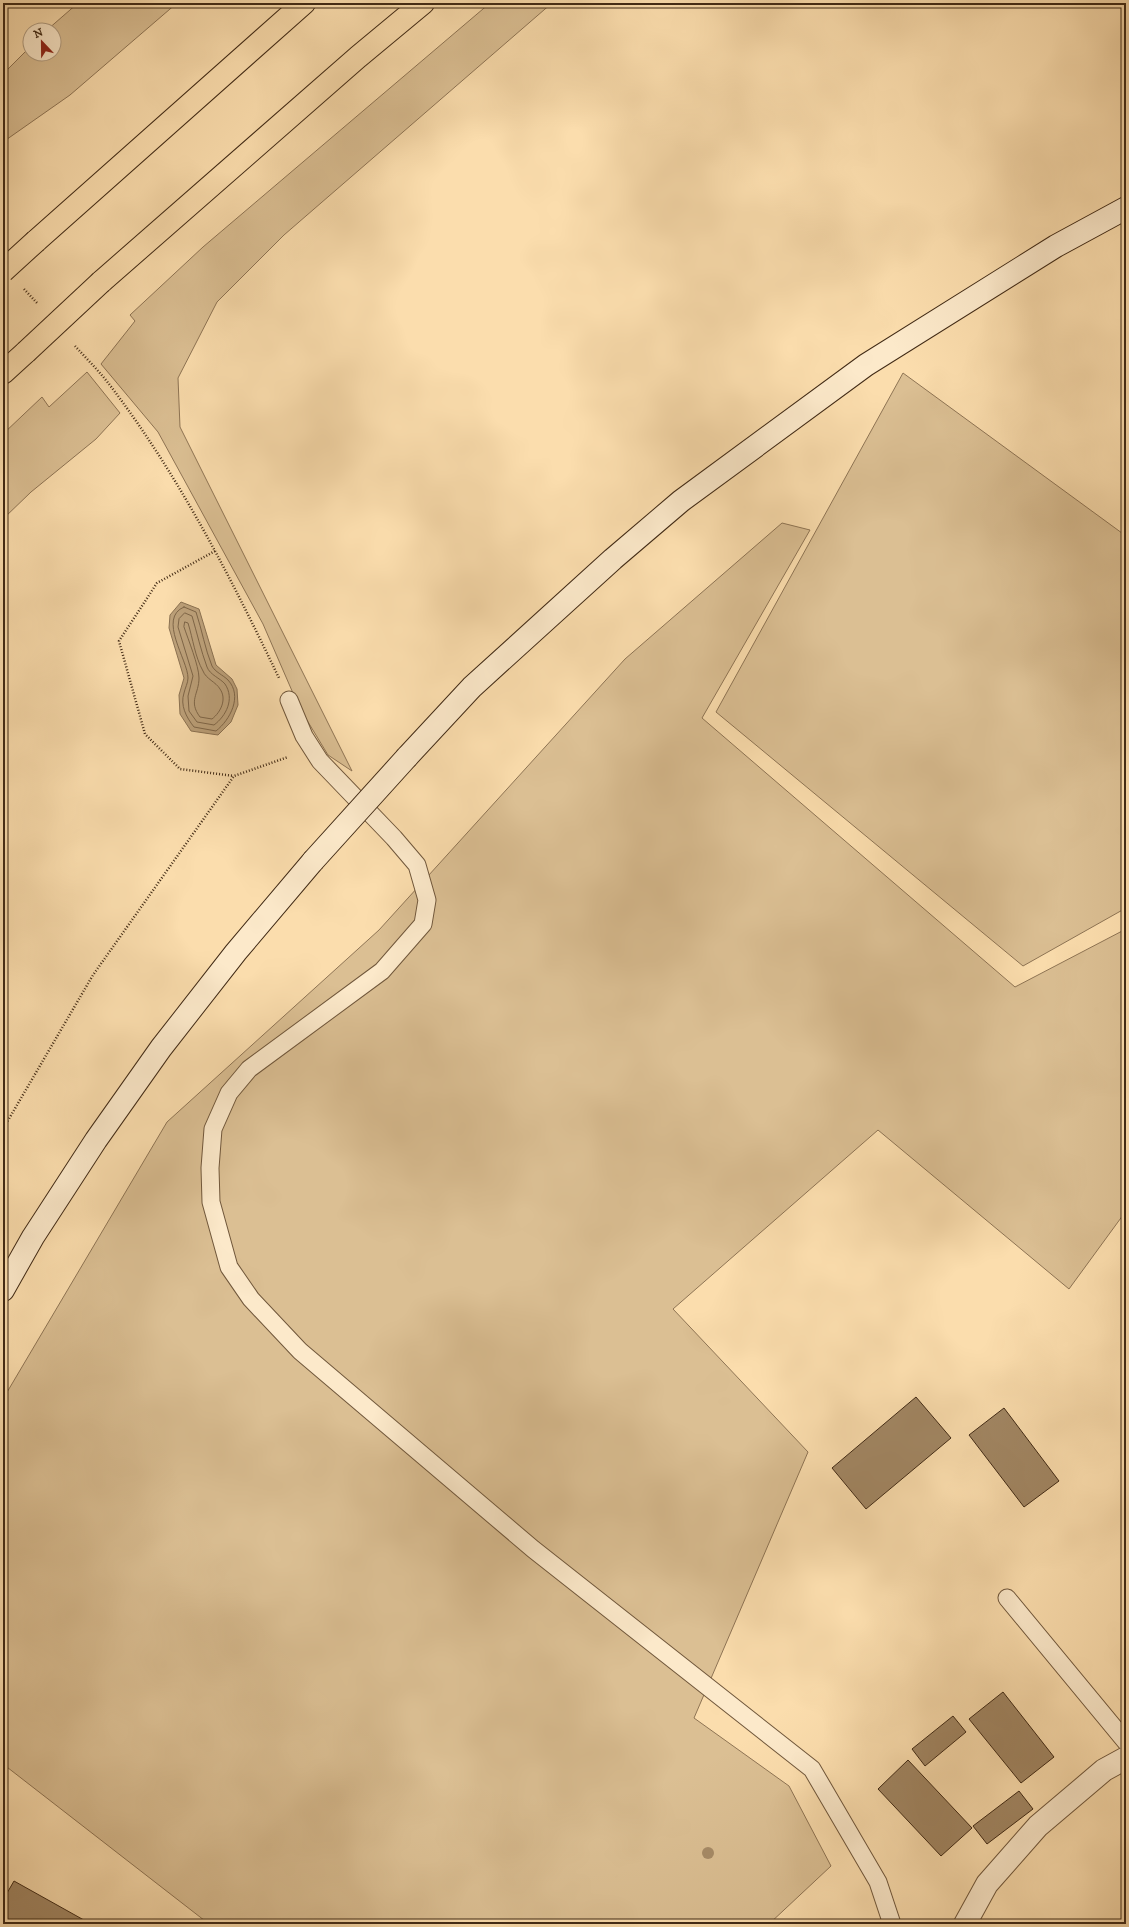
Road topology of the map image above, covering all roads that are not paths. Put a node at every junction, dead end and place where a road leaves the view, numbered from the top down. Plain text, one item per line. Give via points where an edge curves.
1 (304, 3) edge
2 (423, 3) edge
3 (1126, 208) edge
4 (11, 277) edge
5 (3, 373) edge
6 (289, 700) road end
7 (3, 1290) edge
8 (1007, 1598) dead end
9 (1126, 1742) edge
10 (1126, 1758) edge
11 (892, 1924) edge
12 (965, 1924) edge

1 - 4 highway, bridge via 36,241
2 - 5 highway, bridge via 358,56 101,282
3 - 7 main road, bridge via 1056,246 866,365 681,501 472,687 313,861 236,952 161,1048 33,1237
6 - 11 lane via 304,736 320,761 417,865 427,900 423,924 382,972 249,1069 229,1093 213,1129 210,1168 211,1202 229,1267 251,1299 300,1351 533,1549 812,1769 878,1882
8 - 9 lane
10 - 12 main road via 1104,1770 1038,1826 987,1884

